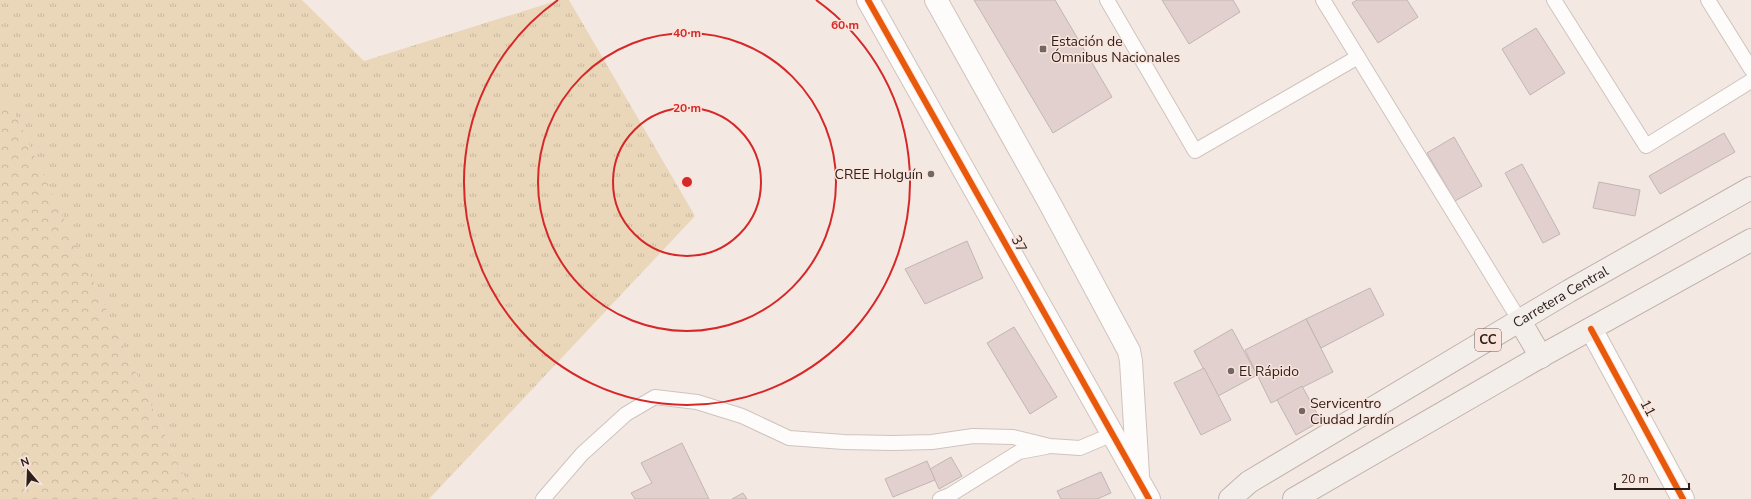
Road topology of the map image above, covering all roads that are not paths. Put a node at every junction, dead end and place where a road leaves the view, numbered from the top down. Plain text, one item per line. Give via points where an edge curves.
1 (868, 0) edge
2 (936, 0) edge
3 (1107, 0) edge
4 (1324, 0) edge
5 (1554, 0) edge
6 (1708, 0) edge
7 (1358, 57) junction
8 (1751, 69) edge
9 (1751, 80) edge
10 (1751, 188) edge
11 (1751, 240) edge
12 (1520, 321) junction
13 (1592, 329) junction
14 (1541, 357) junction
15 (1113, 434) junction
16 (1050, 446) junction
17 (1138, 480) junction
18 (1681, 498) edge
19 (543, 499) edge
20 (940, 499) edge
21 (1149, 499) edge
22 (1230, 499) edge
23 (1294, 499) edge

1 - 15 street, 37
2 - 17 street, 37 via 1049,202 1128,351
3 - 7 lane via 1195,151
4 - 7 lane
5 - 9 lane via 1646,146
6 - 8 lane
7 - 12 lane
10 - 12 main road, Carretera Central / CC
11 - 13 main road
12 - 14 main road
12 - 22 main road, Carretera Central / CC via 1249,482
13 - 14 main road
13 - 18 street, 11
14 - 23 main road
15 - 16 lane via 1080,448
15 - 17 street, 37
16 - 19 lane via 1013,437 973,436 932,442 893,443 789,438 742,416 697,402 655,397 620,419 582,454
16 - 20 lane via 1018,452
17 - 21 street, 37

